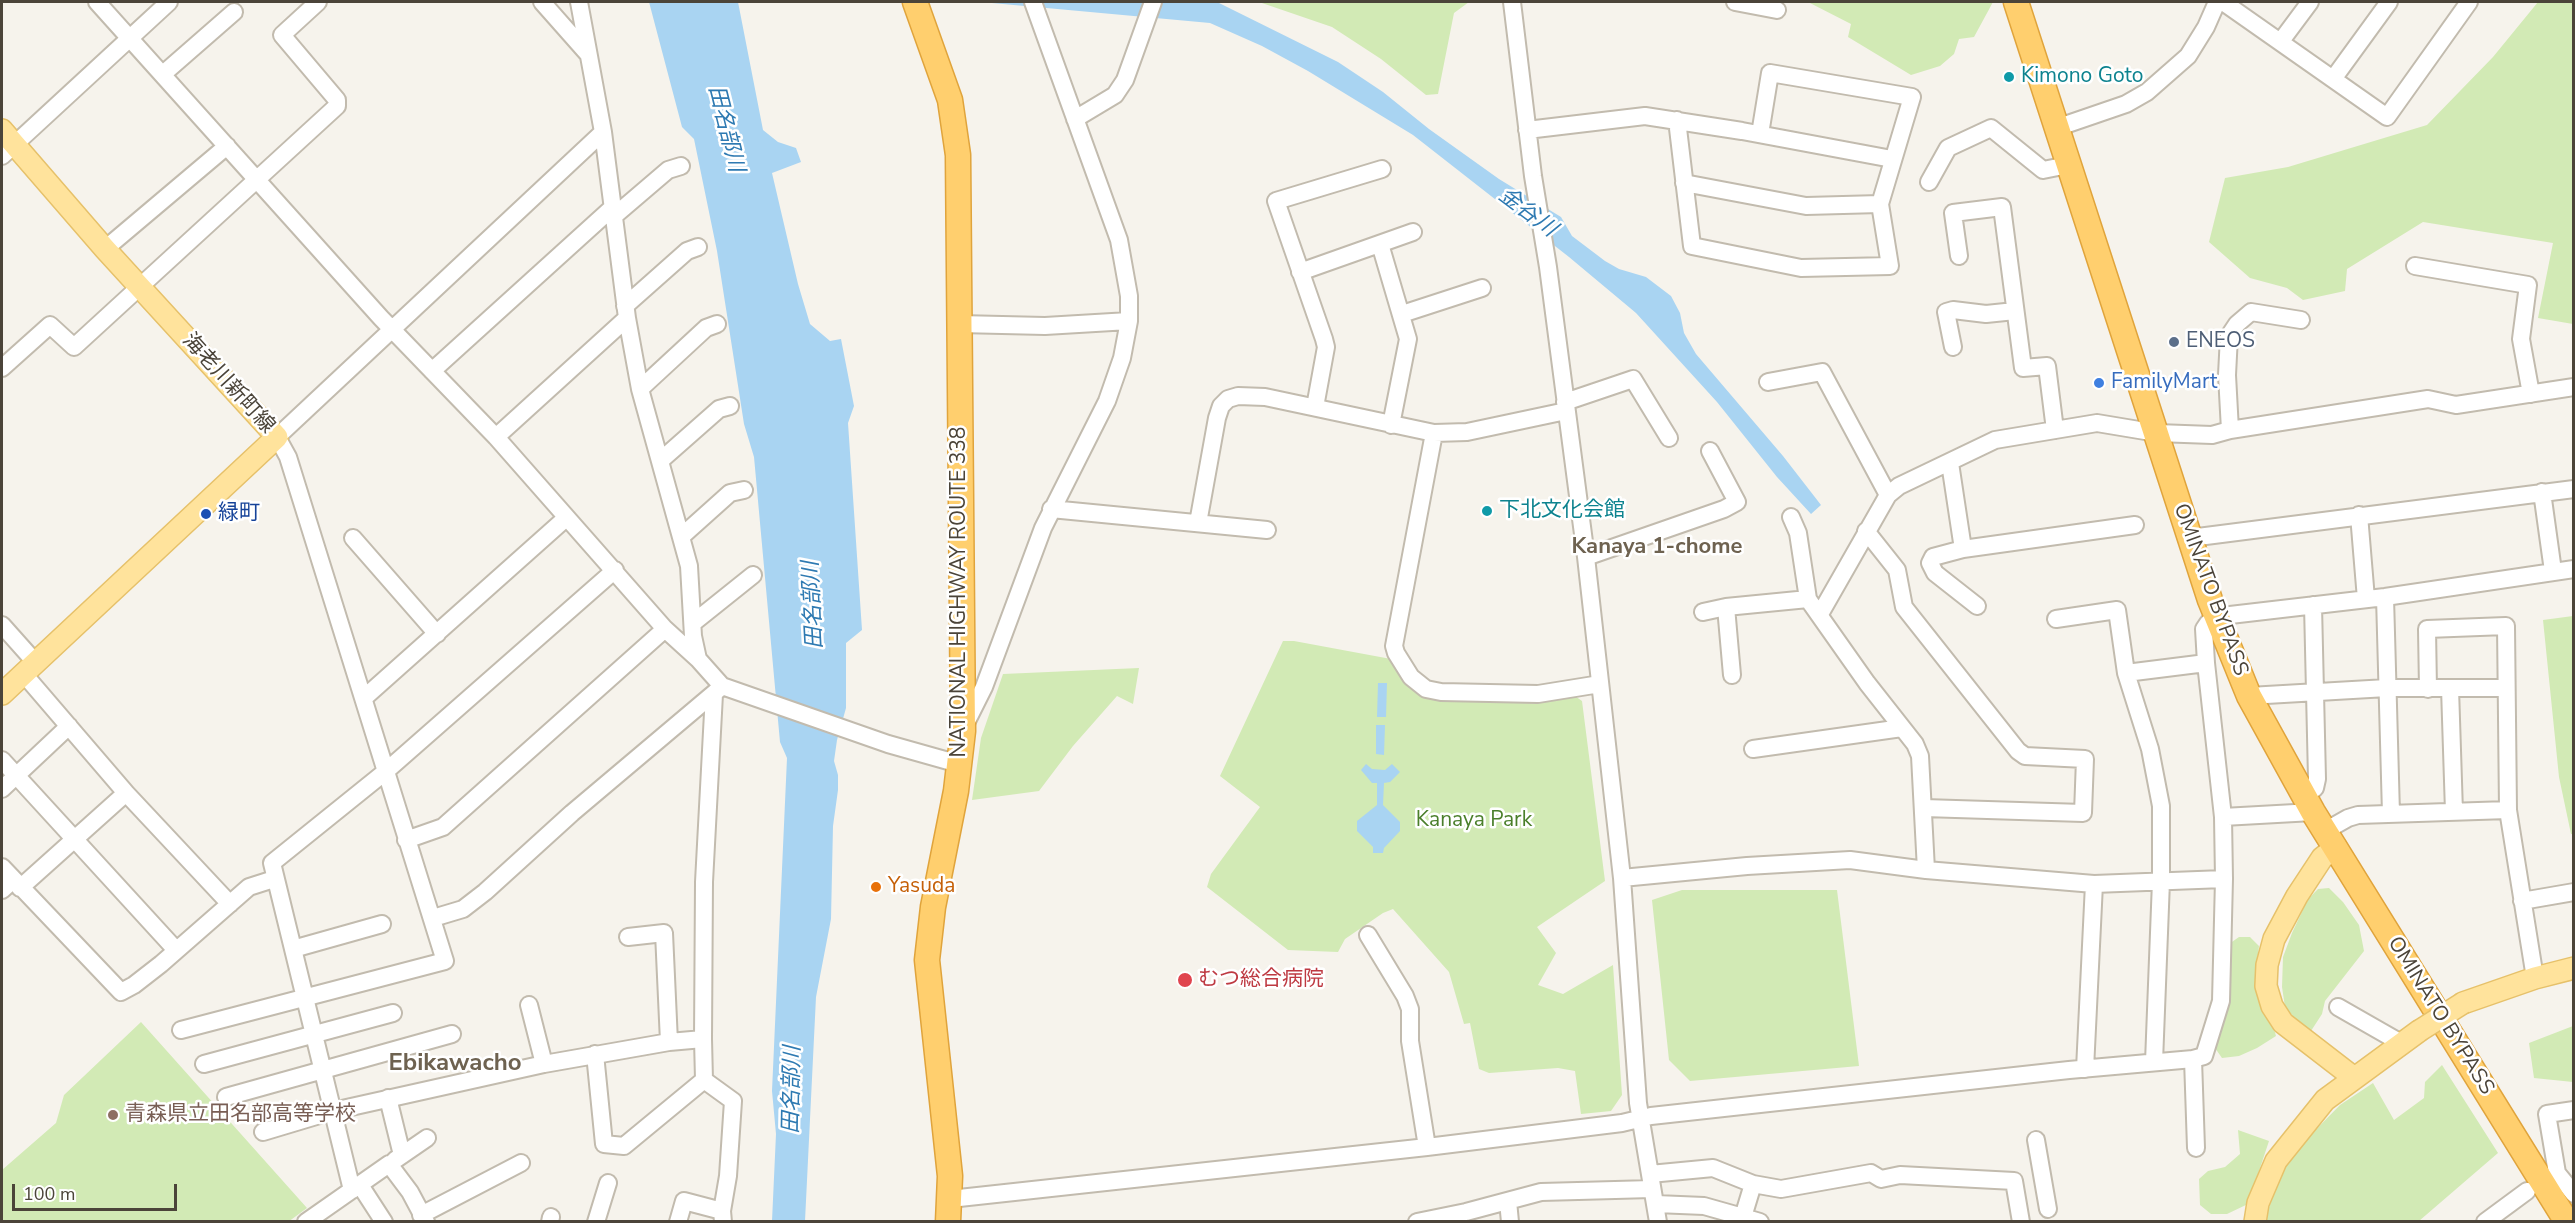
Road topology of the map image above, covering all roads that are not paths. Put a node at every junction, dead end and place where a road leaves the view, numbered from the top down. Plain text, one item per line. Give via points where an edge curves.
1 (98, 2) edge
2 (169, 2) edge
3 (318, 2) edge
4 (542, 2) edge
5 (579, 2) edge
6 (915, 2) edge
7 (1033, 2) edge
8 (1153, 2) edge
9 (1512, 2) edge
10 (1735, 2) edge
11 (2016, 2) edge
12 (2217, 2) edge
13 (2223, 2) edge
14 (2310, 2) edge
15 (2389, 2) edge
16 (2466, 2) edge
17 (1777, 10) dead end
18 (234, 12) dead end
19 (130, 38) junction
20 (2281, 41) junction
21 (588, 54) junction
22 (163, 74) junction
23 (2333, 79) junction
24 (1075, 119) junction
25 (1677, 120) junction
26 (2056, 128) junction
27 (1527, 130) junction
28 (603, 132) junction
29 (1760, 134) junction
30 (6, 143) edge
31 (226, 146) junction
32 (1892, 159) junction
33 (2068, 165) junction
34 (681, 166) dead end
35 (1382, 168) dead end
36 (256, 180) junction
37 (1929, 182) dead end
38 (1684, 183) junction
39 (1880, 204) junction
40 (612, 212) junction
41 (1413, 232) dead end
42 (1380, 244) junction
43 (698, 247) dead end
44 (105, 249) junction
45 (1959, 256) dead end
46 (2415, 266) dead end
47 (1300, 272) junction
48 (140, 287) junction
49 (1482, 288) dead end
50 (2015, 311) junction
51 (626, 312) junction
52 (1402, 314) junction
53 (2301, 320) dead end
54 (1129, 321) junction
55 (717, 324) dead end
56 (959, 324) junction
57 (392, 329) junction
58 (1953, 347) dead end
59 (2, 368) edge
60 (432, 371) junction
61 (1768, 382) dead end
62 (2574, 387) edge
63 (640, 389) junction
64 (2531, 394) junction
65 (730, 406) dead end
66 (1566, 406) junction
67 (1315, 407) junction
68 (1391, 425) junction
69 (2055, 430) junction
70 (2230, 430) junction
71 (1434, 433) junction
72 (2157, 433) junction
73 (277, 437) junction
74 (496, 437) junction
75 (1669, 438) dead end
76 (1710, 451) dead end
77 (660, 461) junction
78 (1950, 463) junction
79 (2574, 489) edge
80 (744, 490) dead end
81 (2542, 492) junction
82 (1888, 495) junction
83 (1051, 509) junction
84 (2359, 515) junction
85 (1791, 517) dead end
86 (566, 518) junction
87 (1198, 523) junction
88 (2135, 525) dead end
89 (1267, 530) dead end
90 (1866, 531) junction
91 (682, 536) junction
92 (353, 538) dead end
93 (2190, 538) junction
94 (1963, 549) junction
95 (1586, 557) junction
96 (2574, 569) edge
97 (615, 570) junction
98 (2553, 572) junction
99 (753, 575) dead end
100 (2385, 597) junction
101 (1808, 599) junction
102 (2366, 599) junction
103 (2313, 605) junction
104 (1977, 606) dead end
105 (1726, 607) junction
106 (1703, 612) dead end
107 (1820, 614) junction
108 (2216, 618) junction
109 (2056, 619) dead end
110 (693, 623) junction
111 (2, 625) edge
112 (665, 629) junction
113 (437, 634) junction
114 (698, 659) junction
115 (2206, 663) junction
116 (29, 667) junction
117 (2126, 673) junction
118 (1732, 675) dead end
119 (1600, 684) junction
120 (2387, 688) junction
121 (2450, 688) junction
122 (2505, 688) junction
123 (2428, 689) junction
124 (718, 690) junction
125 (2315, 693) junction
126 (2, 694) edge
127 (2249, 696) junction
128 (364, 698) junction
129 (69, 726) junction
130 (1902, 728) junction
131 (963, 731) junction
132 (1753, 749) dead end
133 (2, 760) edge
134 (959, 764) junction
135 (385, 772) junction
136 (16, 776) junction
137 (2, 789) edge
138 (126, 792) junction
139 (1924, 808) junction
140 (2508, 810) junction
141 (2454, 812) junction
142 (2391, 814) junction
143 (2223, 817) junction
144 (2319, 822) junction
145 (74, 840) junction
146 (406, 840) junction
147 (2, 867) edge
148 (1926, 870) junction
149 (1622, 878) junction
150 (274, 879) junction
151 (2224, 879) junction
152 (2161, 881) junction
153 (2094, 884) junction
154 (12, 886) edge
155 (2574, 892) edge
156 (2522, 901) junction
157 (230, 904) junction
158 (433, 918) junction
159 (382, 924) dead end
160 (1368, 935) dead end
161 (628, 937) dead end
162 (293, 949) junction
163 (176, 950) junction
164 (2574, 968) edge
165 (2535, 978) junction
166 (304, 997) junction
167 (529, 1005) dead end
168 (2338, 1007) dead end
169 (393, 1013) dead end
170 (181, 1030) dead end
171 (314, 1034) junction
172 (452, 1034) dead end
173 (703, 1039) junction
174 (669, 1042) junction
175 (2401, 1043) junction
176 (595, 1054) junction
177 (2193, 1059) junction
178 (2154, 1062) junction
179 (204, 1064) dead end
180 (544, 1064) junction
181 (2085, 1069) junction
182 (323, 1071) junction
183 (2353, 1077) junction
184 (704, 1080) junction
185 (226, 1097) dead end
186 (388, 1098) junction
187 (2574, 1110) edge
188 (333, 1111) junction
189 (1640, 1119) junction
190 (263, 1132) dead end
191 (427, 1138) dead end
192 (2036, 1140) dead end
193 (1427, 1146) junction
194 (2196, 1148) dead end
195 (396, 1160) junction
196 (521, 1163) dead end
197 (2561, 1173) edge
198 (2042, 1175) junction
199 (2014, 1181) junction
200 (608, 1183) dead end
201 (1753, 1184) junction
202 (356, 1187) junction
203 (1653, 1189) junction
204 (2527, 1191) dead end
205 (2574, 1194) edge
206 (1508, 1201) junction
207 (2048, 1209) dead end
208 (949, 1210) edge
209 (722, 1216) edge
210 (1743, 1217) junction
211 (424, 1218) edge
212 (311, 1220) edge
213 (384, 1221) edge
214 (596, 1221) edge
215 (678, 1221) edge
216 (1417, 1221) edge
217 (1510, 1221) edge
218 (1658, 1221) edge
219 (1760, 1221) edge
220 (2021, 1221) edge
221 (2255, 1221) edge
222 (2485, 1221) edge
223 (2567, 1221) edge

1 - 19 street
2 - 19 street
3 - 36 street via 282,35 337,100 337,106
4 - 21 street
5 - 21 street
6 - 56 highway, NATIONAL HIGHWAY ROUTE 338 via 950,100 958,155
7 - 24 street
8 - 24 street via 1125,80 1115,95
9 - 27 street
10 - 17 street
11 - 26 highway, OMINATO BYPASS
12 - 26 street via 2188,56 2155,87 2126,104
13 - 20 street
14 - 20 street
15 - 23 street
16 - 23 street via 2387,117
18 - 22 street
19 - 22 street
19 - 30 street
20 - 23 street
21 - 28 street
22 - 31 street
24 - 54 street via 1119,240 1130,296
25 - 27 street via 1645,116
25 - 29 street
25 - 38 street
26 - 33 highway, OMINATO BYPASS
27 - 66 street
28 - 40 street
28 - 57 street
29 - 32 street
29 - 32 street via 1770,73 1912,97
30 - 44 main road, 海老川新町線
31 - 36 street
31 - 44 street
32 - 39 street
33 - 37 street via 2043,170 1990,128 1948,148
33 - 72 highway, OMINATO BYPASS
34 - 40 street via 668,170
35 - 47 street via 1276,201
36 - 48 street
36 - 57 street
38 - 39 street via 1806,206
38 - 39 street via 1692,246 1801,268 1890,266
40 - 51 street
40 - 60 street
41 - 42 street
42 - 47 street
42 - 52 street
43 - 51 street via 687,251
44 - 48 main road, 海老川新町線
45 - 50 street via 1953,213 2002,207
46 - 64 street via 2528,285 2521,339
47 - 67 street via 1326,347
48 - 59 street via 74,347 50,325
48 - 73 main road, 海老川新町線
49 - 52 street
50 - 58 street via 1946,312
50 - 69 street via 2023,368 2047,366
51 - 63 street
51 - 74 street
52 - 68 street via 1408,339
53 - 70 street via 2251,312 2229,336
54 - 56 street via 1017,326
54 - 83 street via 1122,358 1107,401
55 - 63 street via 706,328
56 - 131 highway, NATIONAL HIGHWAY ROUTE 338
57 - 60 street
57 - 73 street
60 - 74 street
61 - 82 street via 1822,372
62 - 64 street
63 - 77 street
64 - 70 street via 2456,405 2428,399
65 - 77 street via 719,409
66 - 71 street via 1467,432
66 - 75 street via 1633,379
66 - 95 street
67 - 68 street
67 - 87 street via 1250,395 1228,399 1217,417
68 - 71 street
69 - 72 street via 2097,423
69 - 78 street via 1995,440
70 - 72 street via 2197,436
71 - 119 street via 1394,646 1411,677 1426,689 1442,692 1538,694
72 - 93 highway, OMINATO BYPASS
73 - 116 main road, 海老川新町線
73 - 128 street via 288,457
74 - 86 street
76 - 95 street via 1737,502
77 - 91 street
78 - 82 street
78 - 94 street
79 - 81 street
80 - 91 street via 730,493
81 - 84 street
81 - 98 street
82 - 90 street
83 - 87 street
83 - 131 street via 984,687
84 - 93 street
84 - 102 street
85 - 101 street via 1798,533
86 - 97 street
86 - 113 street
87 - 89 street
88 - 94 street
90 - 107 street
90 - 139 street via 1897,570 1904,607 2018,751 2025,756 2085,759 2083,813
91 - 110 street via 689,566
92 - 113 street
93 - 108 highway, OMINATO BYPASS
94 - 104 street via 1933,557 1930,563 1935,573
95 - 119 street
96 - 98 street
97 - 112 street
97 - 135 street
98 - 100 street
99 - 110 street
100 - 102 street
100 - 120 street
101 - 105 street
101 - 107 street
102 - 103 street
103 - 108 street
103 - 125 street
105 - 106 street
105 - 118 street
107 - 130 street
108 - 115 street via 2204,629
108 - 127 highway, OMINATO BYPASS
109 - 117 street via 2117,610
110 - 114 street
111 - 116 street
112 - 114 street
112 - 146 street via 443,827
113 - 128 street
114 - 124 street
115 - 117 street
115 - 143 street
116 - 126 main road, 海老川新町線
116 - 129 street
117 - 152 street via 2150,749 2161,806
119 - 149 street
120 - 123 street
120 - 125 street
120 - 142 street
121 - 122 street
121 - 123 street
121 - 141 street
122 - 123 street via 2506,626 2427,629
122 - 140 street
124 - 134 street
124 - 158 street via 485,892 463,909
124 - 173 street via 704,882
125 - 127 street
125 - 144 street via 2314,788
127 - 144 highway, OMINATO BYPASS
128 - 135 street
129 - 136 street
129 - 138 street
130 - 132 street
130 - 139 street via 1920,756
131 - 134 highway, NATIONAL HIGHWAY ROUTE 338
133 - 136 street
134 - 208 highway, NATIONAL HIGHWAY ROUTE 338 via 927,960 950,1176
135 - 146 street
135 - 150 street via 272,863
136 - 137 street
136 - 145 street
138 - 145 street
138 - 157 street
139 - 148 street
140 - 141 street
140 - 156 street
141 - 142 street
142 - 144 street
143 - 144 street
143 - 151 street
144 - 183 main road via 2322,858 2274,939 2266,986 2283,1023
144 - 223 highway, OMINATO BYPASS
145 - 154 street
145 - 163 street
146 - 158 street
147 - 154 street
148 - 149 street via 1850,860
148 - 153 street
149 - 189 street
150 - 157 street via 249,887
150 - 162 street
151 - 152 street
151 - 177 street via 2221,1001 2204,1056
152 - 153 street
152 - 178 street
153 - 181 street
154 - 163 street via 121,992
155 - 156 street
156 - 165 street
157 - 163 street
158 - 166 street via 444,961
159 - 162 street
160 - 193 street via 1410,1009 1410,1041
161 - 174 street via 664,933
162 - 166 street
164 - 165 main road
165 - 175 main road, bridge via 2463,1004
166 - 170 street
166 - 171 street
167 - 180 street
168 - 175 street
169 - 171 street
171 - 179 street
171 - 182 street
172 - 182 street
173 - 174 street
173 - 184 street
174 - 176 street
175 - 183 main road
176 - 180 street
176 - 184 street via 604,1144 624,1146
177 - 178 street
177 - 194 street
178 - 181 street
180 - 186 street
181 - 189 street
182 - 185 street
182 - 188 street
183 - 221 main road via 2325,1100 2276,1161 2258,1203
184 - 209 street via 733,1101
186 - 188 street
186 - 195 street
187 - 197 street via 2547,1114
188 - 190 street
188 - 202 street
189 - 193 street
189 - 203 street
191 - 195 street
192 - 198 street
193 - 208 street
195 - 202 street
195 - 211 street
196 - 211 street
197 - 205 street
198 - 199 street
198 - 207 street
199 - 201 street via 1900,1175 1881,1179 1871,1173 1781,1190
199 - 220 street
200 - 214 street
201 - 203 street via 1713,1168
201 - 210 street
202 - 212 street
202 - 213 street
203 - 206 street via 1541,1192
203 - 210 street
203 - 218 street
204 - 222 street
206 - 216 street
206 - 217 street
209 - 215 street via 684,1201
210 - 219 street

